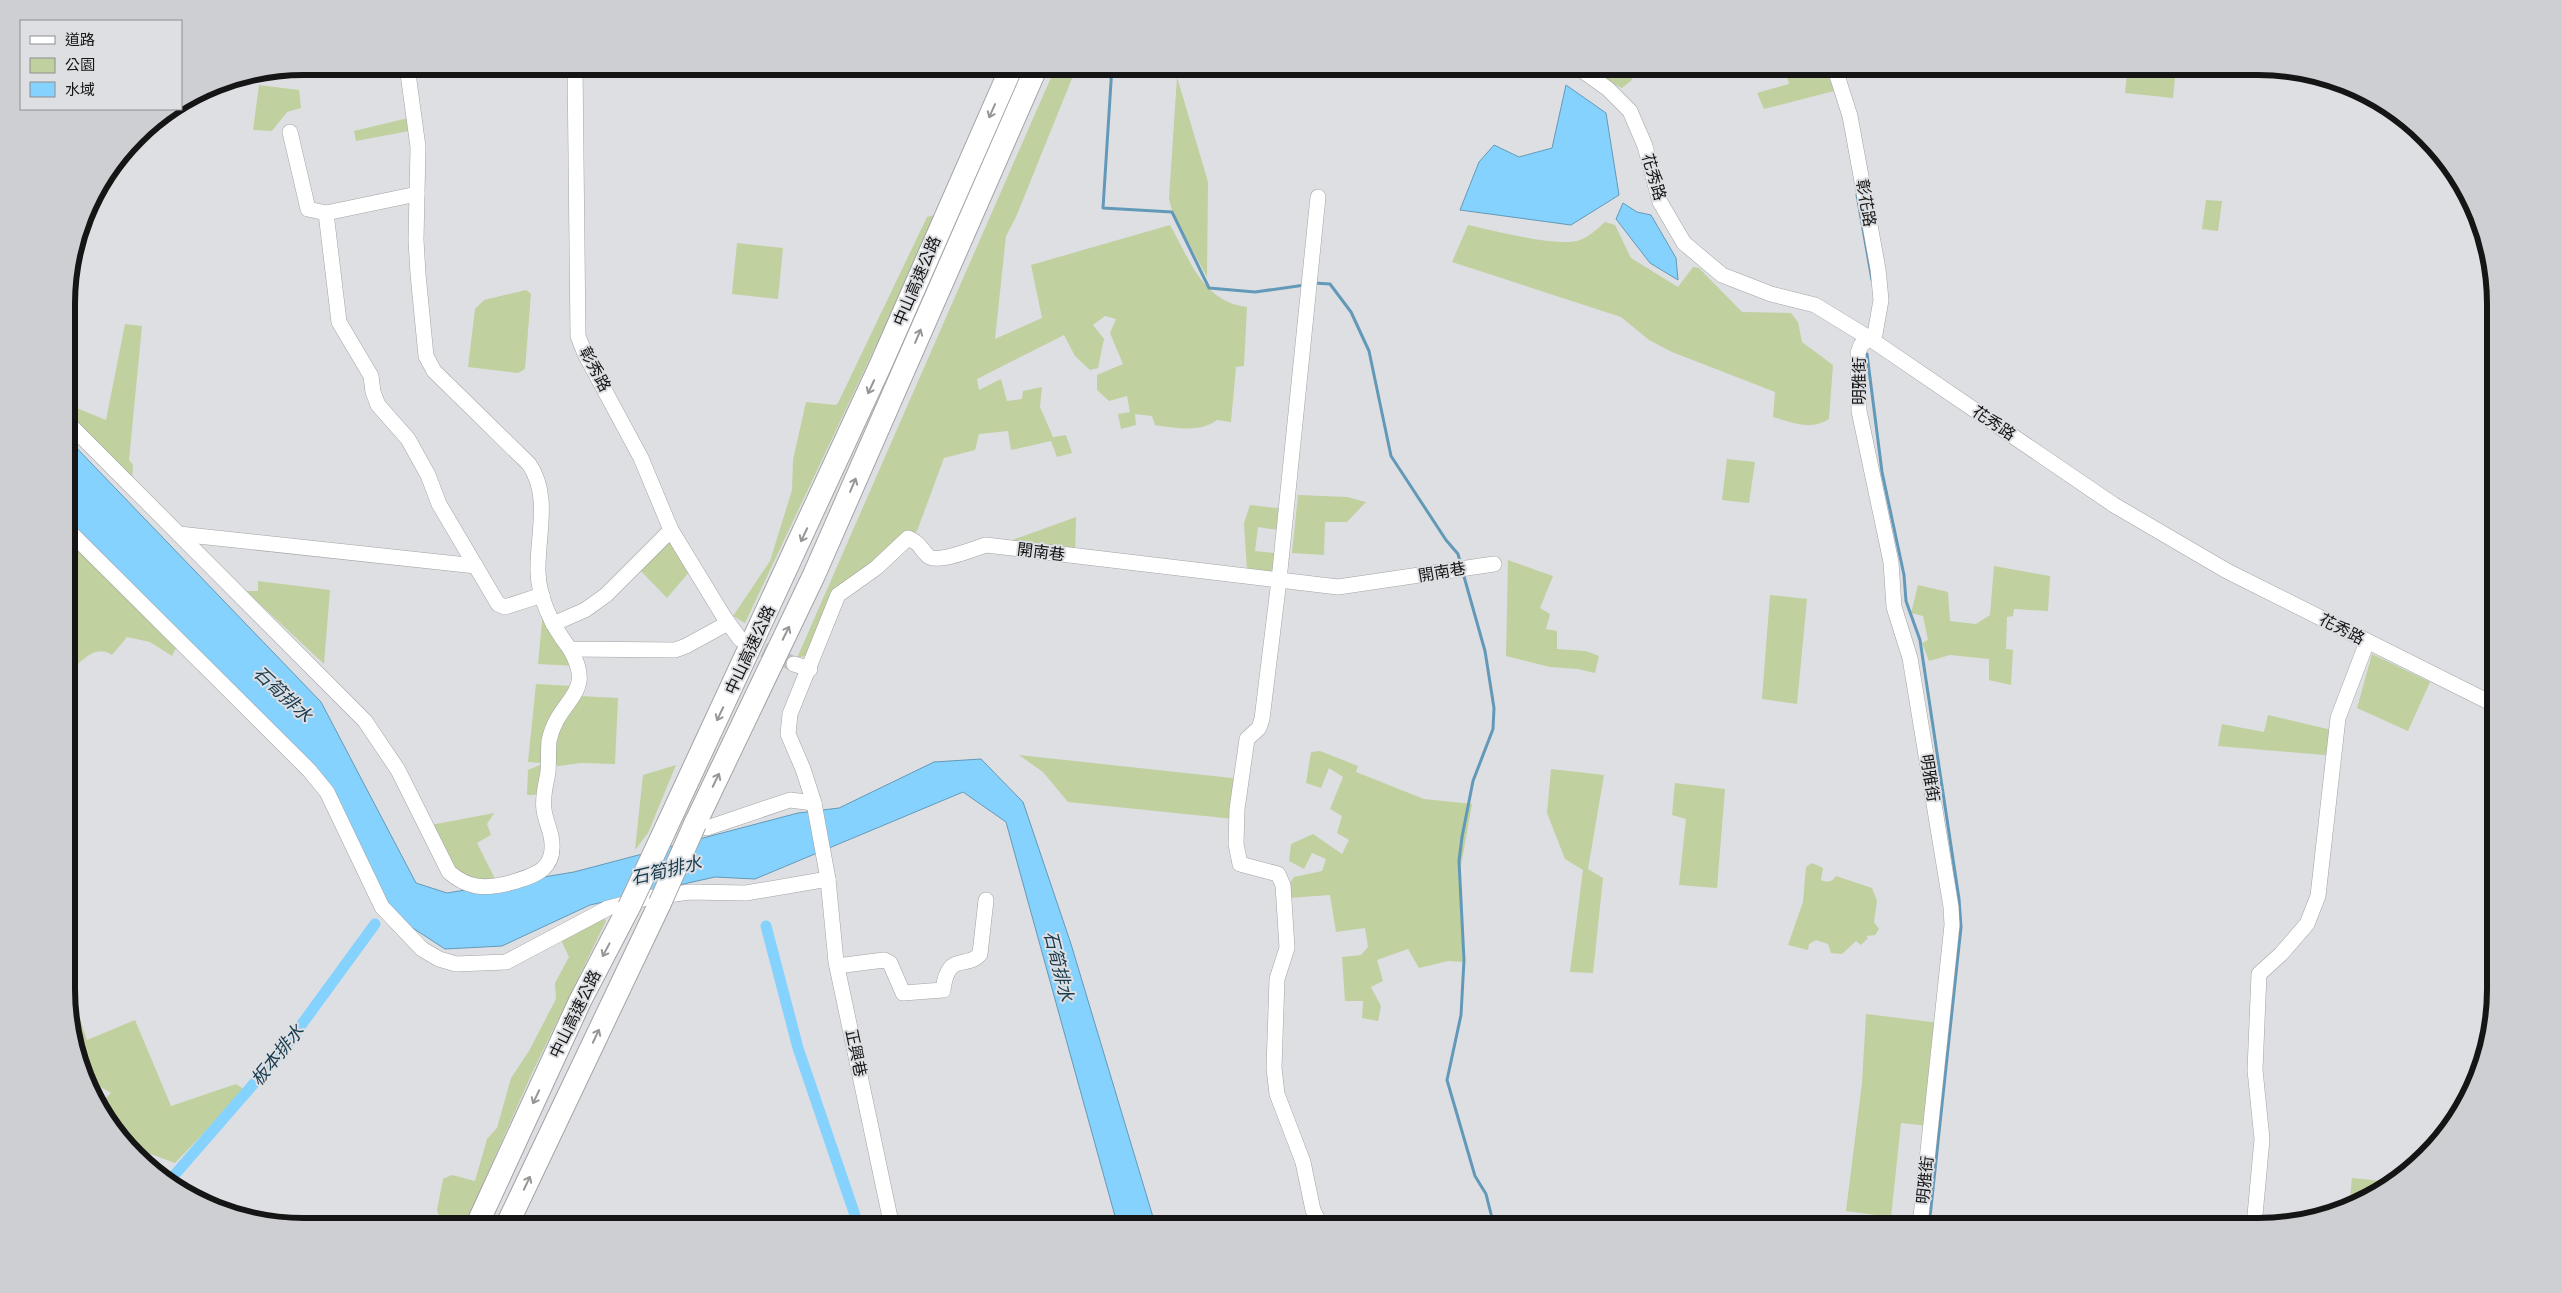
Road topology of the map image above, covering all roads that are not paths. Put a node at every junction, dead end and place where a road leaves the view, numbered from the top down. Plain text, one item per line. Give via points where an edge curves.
1 (408, 75) edge
2 (575, 75) edge
3 (1008, 75) edge
4 (1033, 75) edge
5 (1589, 75) edge
6 (1837, 75) edge
7 (290, 132) dead end
8 (417, 194) junction
9 (1318, 197) dead end
10 (326, 213) junction
11 (1869, 338) junction
12 (75, 430) edge
13 (671, 530) junction
14 (179, 534) junction
15 (75, 537) edge
16 (1494, 564) dead end
17 (476, 566) junction
18 (1279, 580) junction
19 (542, 595) junction
20 (728, 623) junction
21 (553, 624) junction
22 (740, 639) tunnel mouth
23 (2367, 642) junction
24 (570, 649) junction
25 (794, 664) tunnel mouth
26 (810, 669) junction
27 (2487, 701) edge
28 (814, 803) junction
29 (701, 826) junction
30 (828, 879) junction
31 (986, 900) dead end
32 (837, 966) junction
33 (480, 1218) edge
34 (510, 1218) edge
35 (890, 1218) edge
36 (1317, 1218) edge
37 (1921, 1218) edge
38 (2255, 1218) edge

1 - 8 street via 418,147
2 - 13 street, 彰秀路 via 578,336 640,458
3 -> 33 highway, 中山高速公路, bridge via 882,364
29 -> 4 highway, 中山高速公路
5 - 11 street, 花秀路 via 1630,111 1646,146 1660,202 1684,243 1722,275 1771,294 1816,305
6 - 11 street, 彰花路 via 1850,116 1881,292 1875,334
7 - 10 street via 308,209
8 - 10 street
8 - 19 street via 417,257 428,360 439,376 529,464 538,480 542,496 538,572
9 - 18 street
10 - 17 street via 339,322 372,376 378,404 408,439 428,475 439,504
11 - 23 street, 花秀路 via 2114,505 2227,571
11 - 37 street, 明雅街 via 1858,353 1859,412 1891,562 1894,606 1910,658 1951,907 1952,925
12 - 14 street
13 - 20 street, 彰秀路
13 - 21 street via 606,595 585,610
14 - 17 street
14 - 24 street via 365,721 398,770 449,872 469,885 490,888 534,875 551,859 551,837 543,802 550,739 557,716 578,688 581,678 578,663
15 - 30 street via 309,770 327,792 382,907 414,943 439,959 465,965 506,962 608,908 647,898 689,892 746,894
16 - 18 street, 開南巷 via 1353,586
17 - 19 street via 500,605
18 - 26 street, 開南巷 via 986,546 938,560 929,557 919,543 908,538 876,568 838,595
18 - 36 street via 1262,719 1247,739 1237,809 1236,844 1240,864 1278,874 1283,885 1287,948 1277,978 1274,1068 1277,1094 1303,1162
19 - 21 street
20 - 22 street, 彰秀路
20 - 24 street via 675,650
21 - 24 street
23 - 27 street, 花秀路
23 - 38 street via 2338,718 2318,896 2307,924 2259,974 2256,1070 2262,1139
25 - 26 street
26 - 28 street, 開南巷 via 790,714 787,729
28 - 29 street via 790,800
28 - 30 street, 開南巷
34 -> 29 highway, 中山高速公路, bridge via 660,902
30 - 32 street, 正興巷
31 - 32 street via 980,954 950,969 943,990 903,993 890,963 884,960
32 - 35 street, 正興巷

